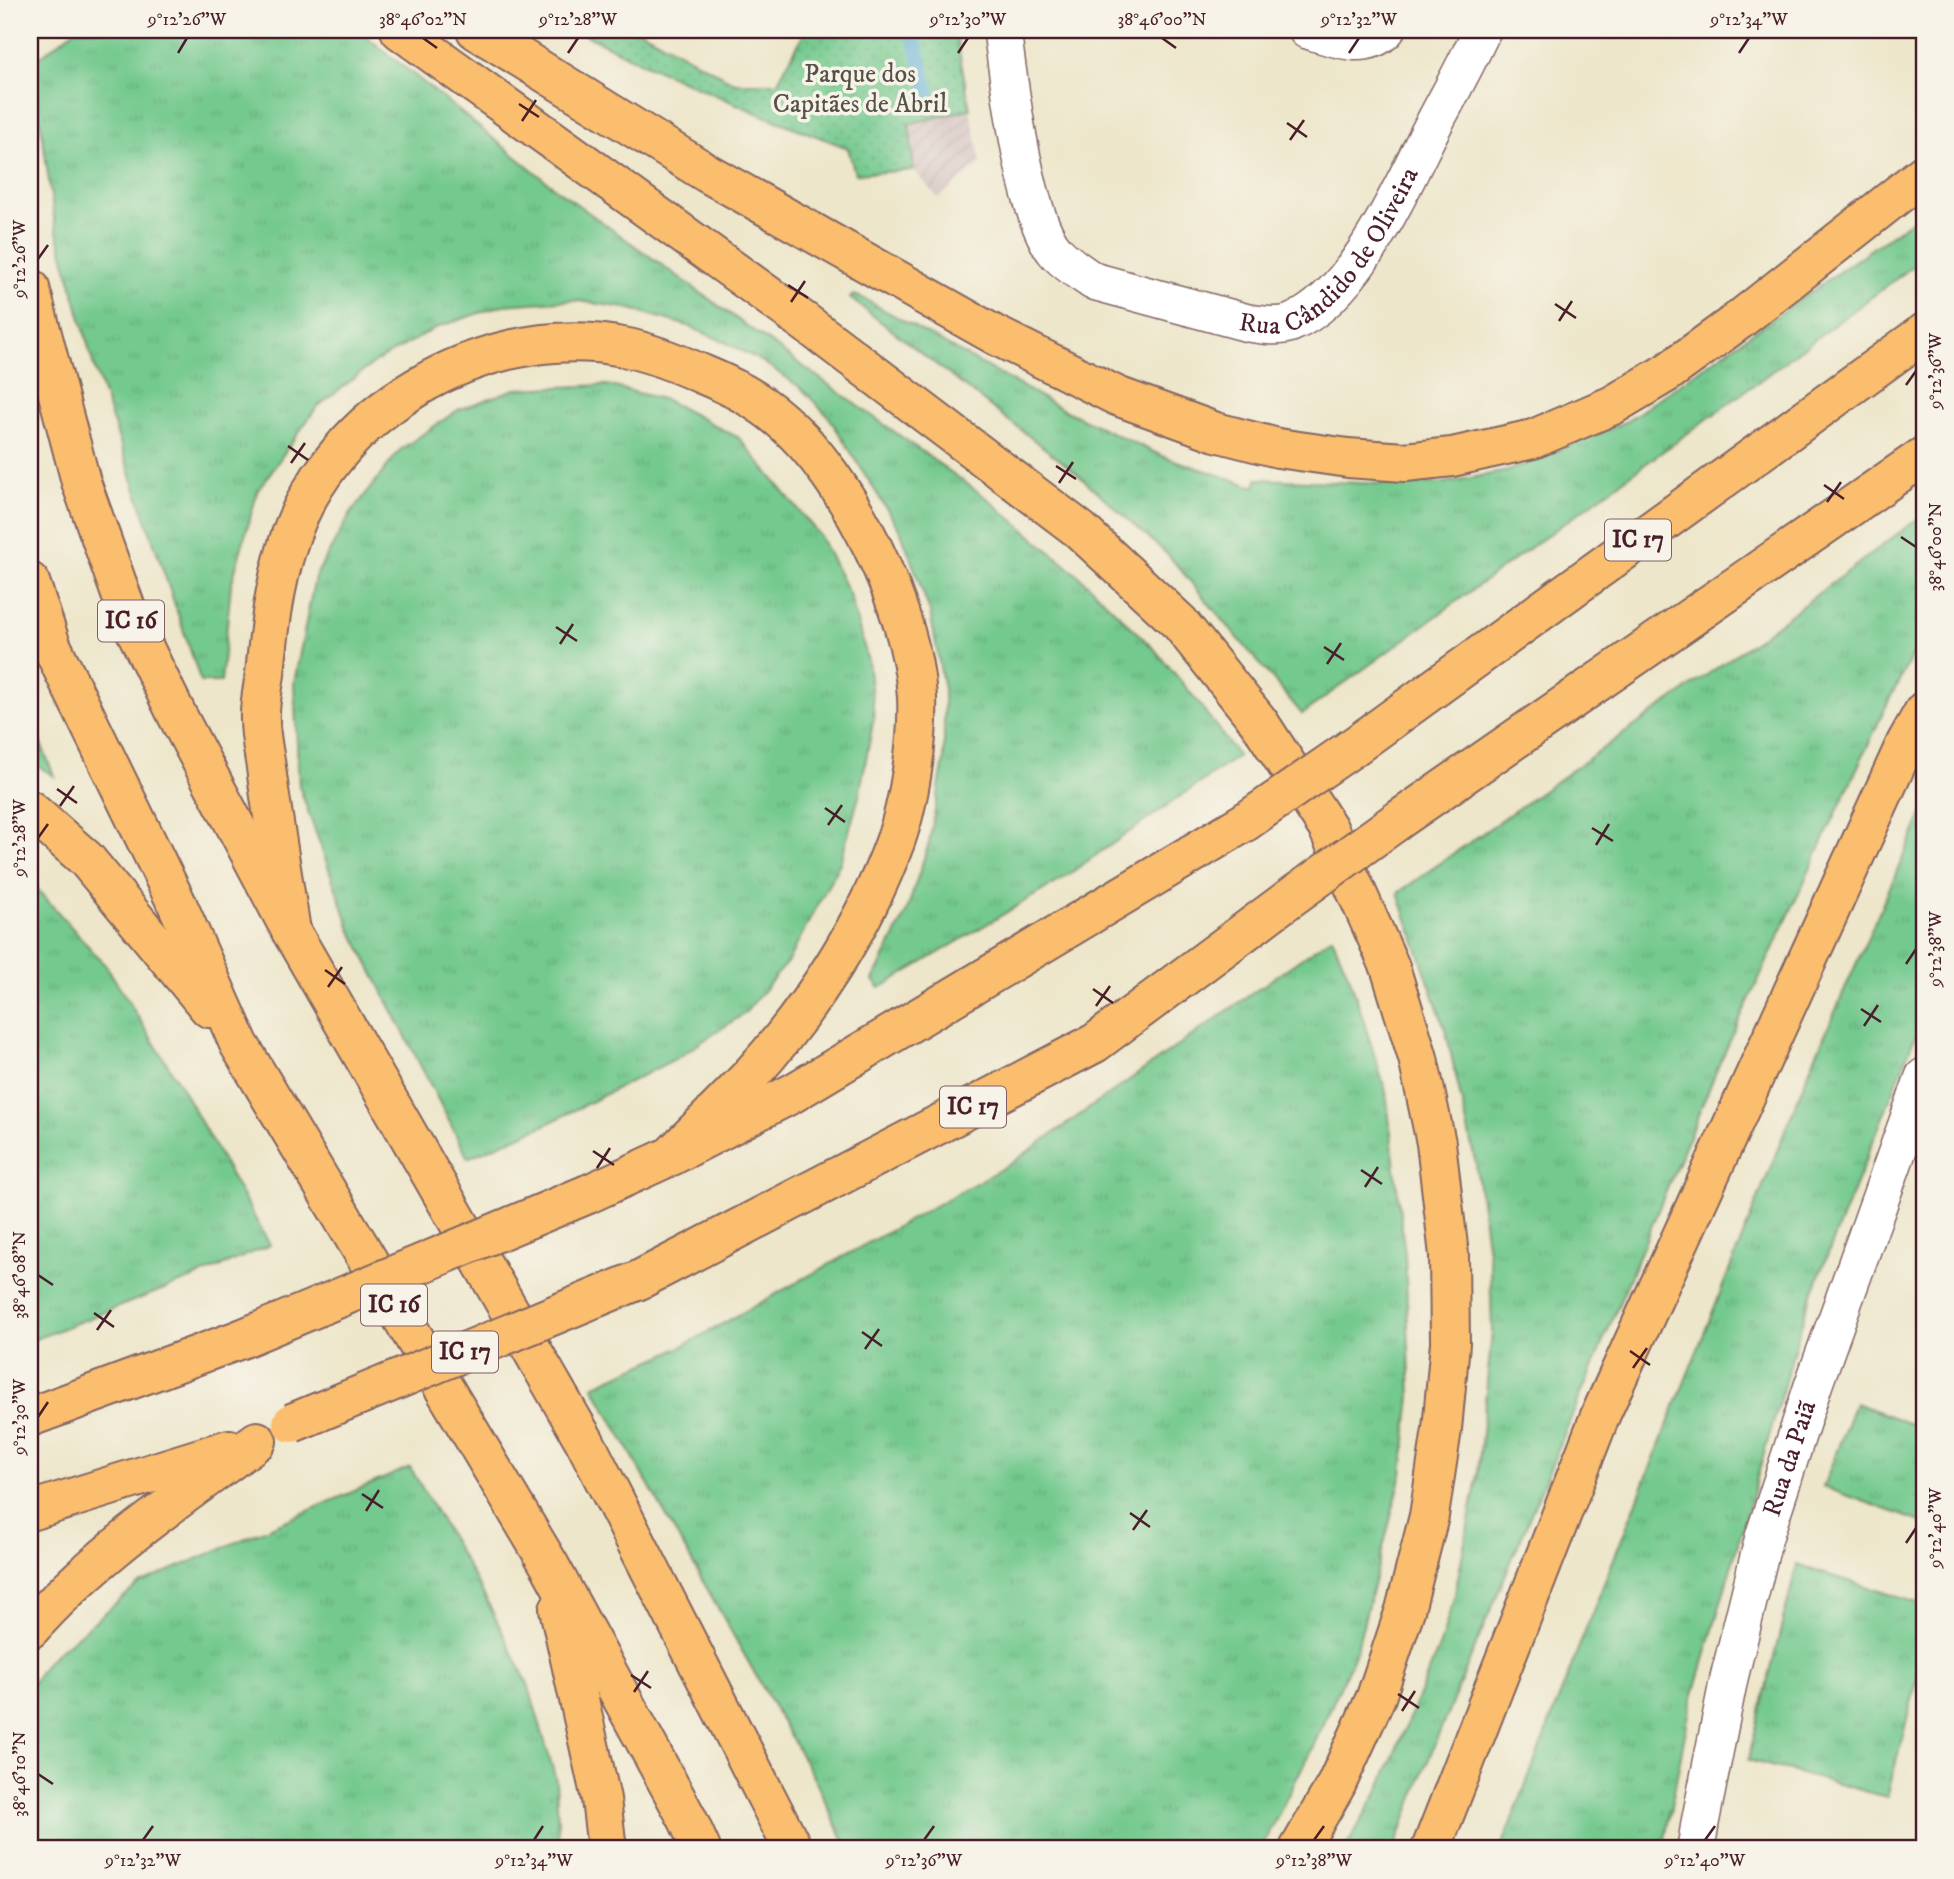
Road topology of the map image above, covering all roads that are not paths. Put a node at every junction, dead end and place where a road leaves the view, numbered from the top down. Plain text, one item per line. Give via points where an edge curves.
1 (400, 30) edge
2 (476, 30) edge
3 (1002, 30) edge
4 (1307, 30) edge
5 (1386, 30) edge
6 (1482, 30) edge
7 (1924, 174) edge
8 (30, 288) edge
9 (1924, 333) edge
10 (1924, 456) edge
11 (30, 582) edge
12 (1924, 711) edge
13 (30, 810) edge
14 (291, 931) junction
15 (239, 1044) junction
16 (1924, 1077) edge
17 (671, 1156) junction
18 (30, 1417) edge
19 (257, 1441) junction
20 (30, 1511) edge
21 (550, 1566) junction
22 (30, 1629) edge
23 (607, 1849) edge
24 (701, 1849) edge
25 (793, 1849) edge
26 (1299, 1849) edge
27 (1431, 1849) edge
28 (1696, 1849) edge

1 - 26 highway via 806,323 1080,530 1180,623 1259,722 1328,828 1390,967 1418,1058 1436,1143 1449,1255 1450,1343 1429,1516 1405,1610 1376,1698 1336,1785
2 - 7 highway via 719,180 995,335 1117,396 1278,449 1348,458 1405,462 1452,457 1533,439 1613,405 1738,321
3 - 6 street, Rua Cândido de Oliveira via 1027,180 1041,227 1055,251 1093,281 1268,326 1290,323 1348,278 1384,222
4 - 5 street via 1352,42 1378,38
8 - 14 highway, IC 16 via 81,482 129,617
9 - 17 highway, IC 17, bridge via 1245,822 793,1093
10 - 19 highway, IC 17, bridge via 1397,821 1095,1043 639,1280
11 - 15 highway, IC 16 via 51,645 178,906
12 - 27 highway via 1600,1416
13 - 15 highway via 86,859
14 - 17 highway via 260,720 274,600 288,543 313,489 344,447 379,411 432,376 531,345 623,347 682,365 742,391 784,422 823,465 848,499 884,570 906,634 917,695 914,758 897,838 848,943 751,1075
14 - 25 highway, IC 16 via 585,1442
15 - 21 highway, IC 16
16 - 28 street, Rua da Paiã via 1764,1536 1729,1678
17 - 18 highway, IC 17, bridge via 241,1339
19 - 20 highway, IC 17
19 - 22 highway via 115,1546
21 - 23 highway via 601,1799
21 - 24 highway, IC 16

